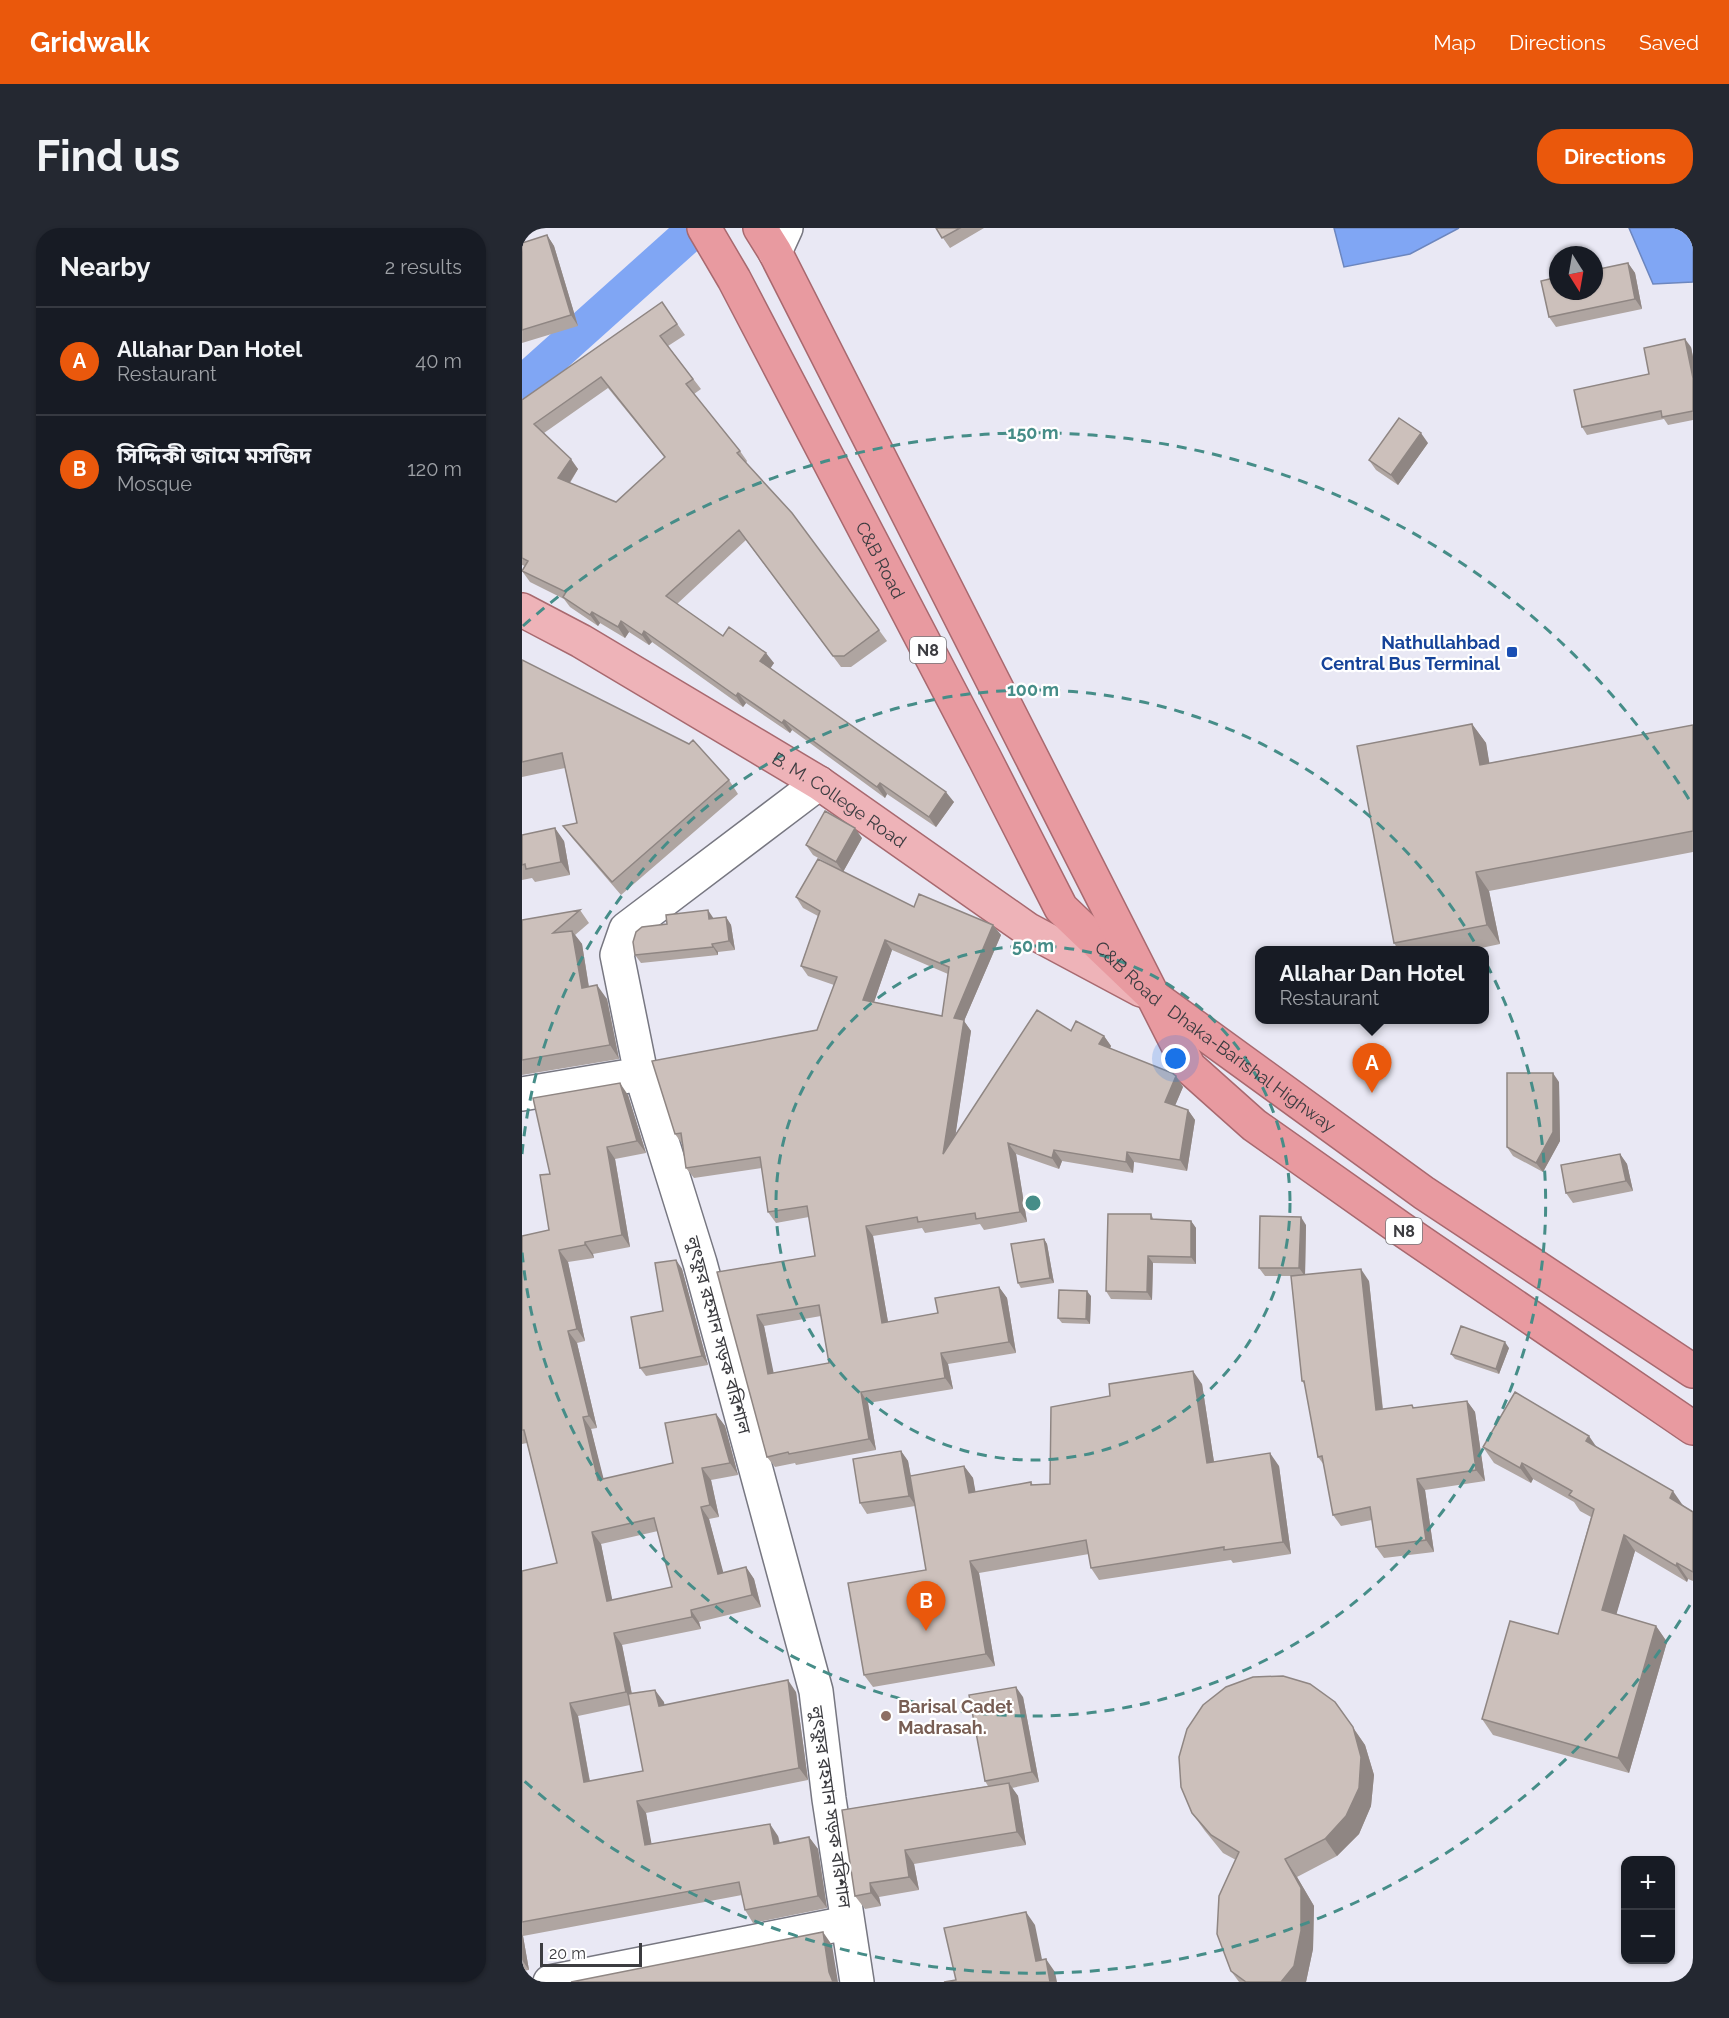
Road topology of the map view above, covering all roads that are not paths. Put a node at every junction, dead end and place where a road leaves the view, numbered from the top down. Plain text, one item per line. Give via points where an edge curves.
1 (704, 228) edge
2 (774, 236) edge
3 (522, 610) edge
4 (819, 783) junction
5 (1154, 997) junction
6 (641, 1074) junction
7 (522, 1094) edge
8 (1693, 1371) edge
9 (1693, 1428) edge
10 (847, 1923) junction
11 (550, 1982) edge
12 (857, 1982) edge

1 - 5 highway, C&B Road / N8 via 1061,908
2 - 5 highway, C&B Road / N8
3 - 4 main road, B. M. College Road
4 - 5 main road, B. M. College Road via 1027,929
4 - 6 street, লুৎফুর রহমান সড়ক বরিশাল via 626,929 617,956
5 - 8 highway, Dhaka-Barishal Highway / N8 via 1424,1193
5 - 9 highway, Dhaka-Barishal Highway / N8 via 1189,1067 1254,1125
6 - 7 street
6 - 10 street, লুৎফুর রহমান সড়ক বরিশাল via 700,1263 816,1691
10 - 11 street
10 - 12 street, লুৎফুর রহমান সড়ক বরিশাল

